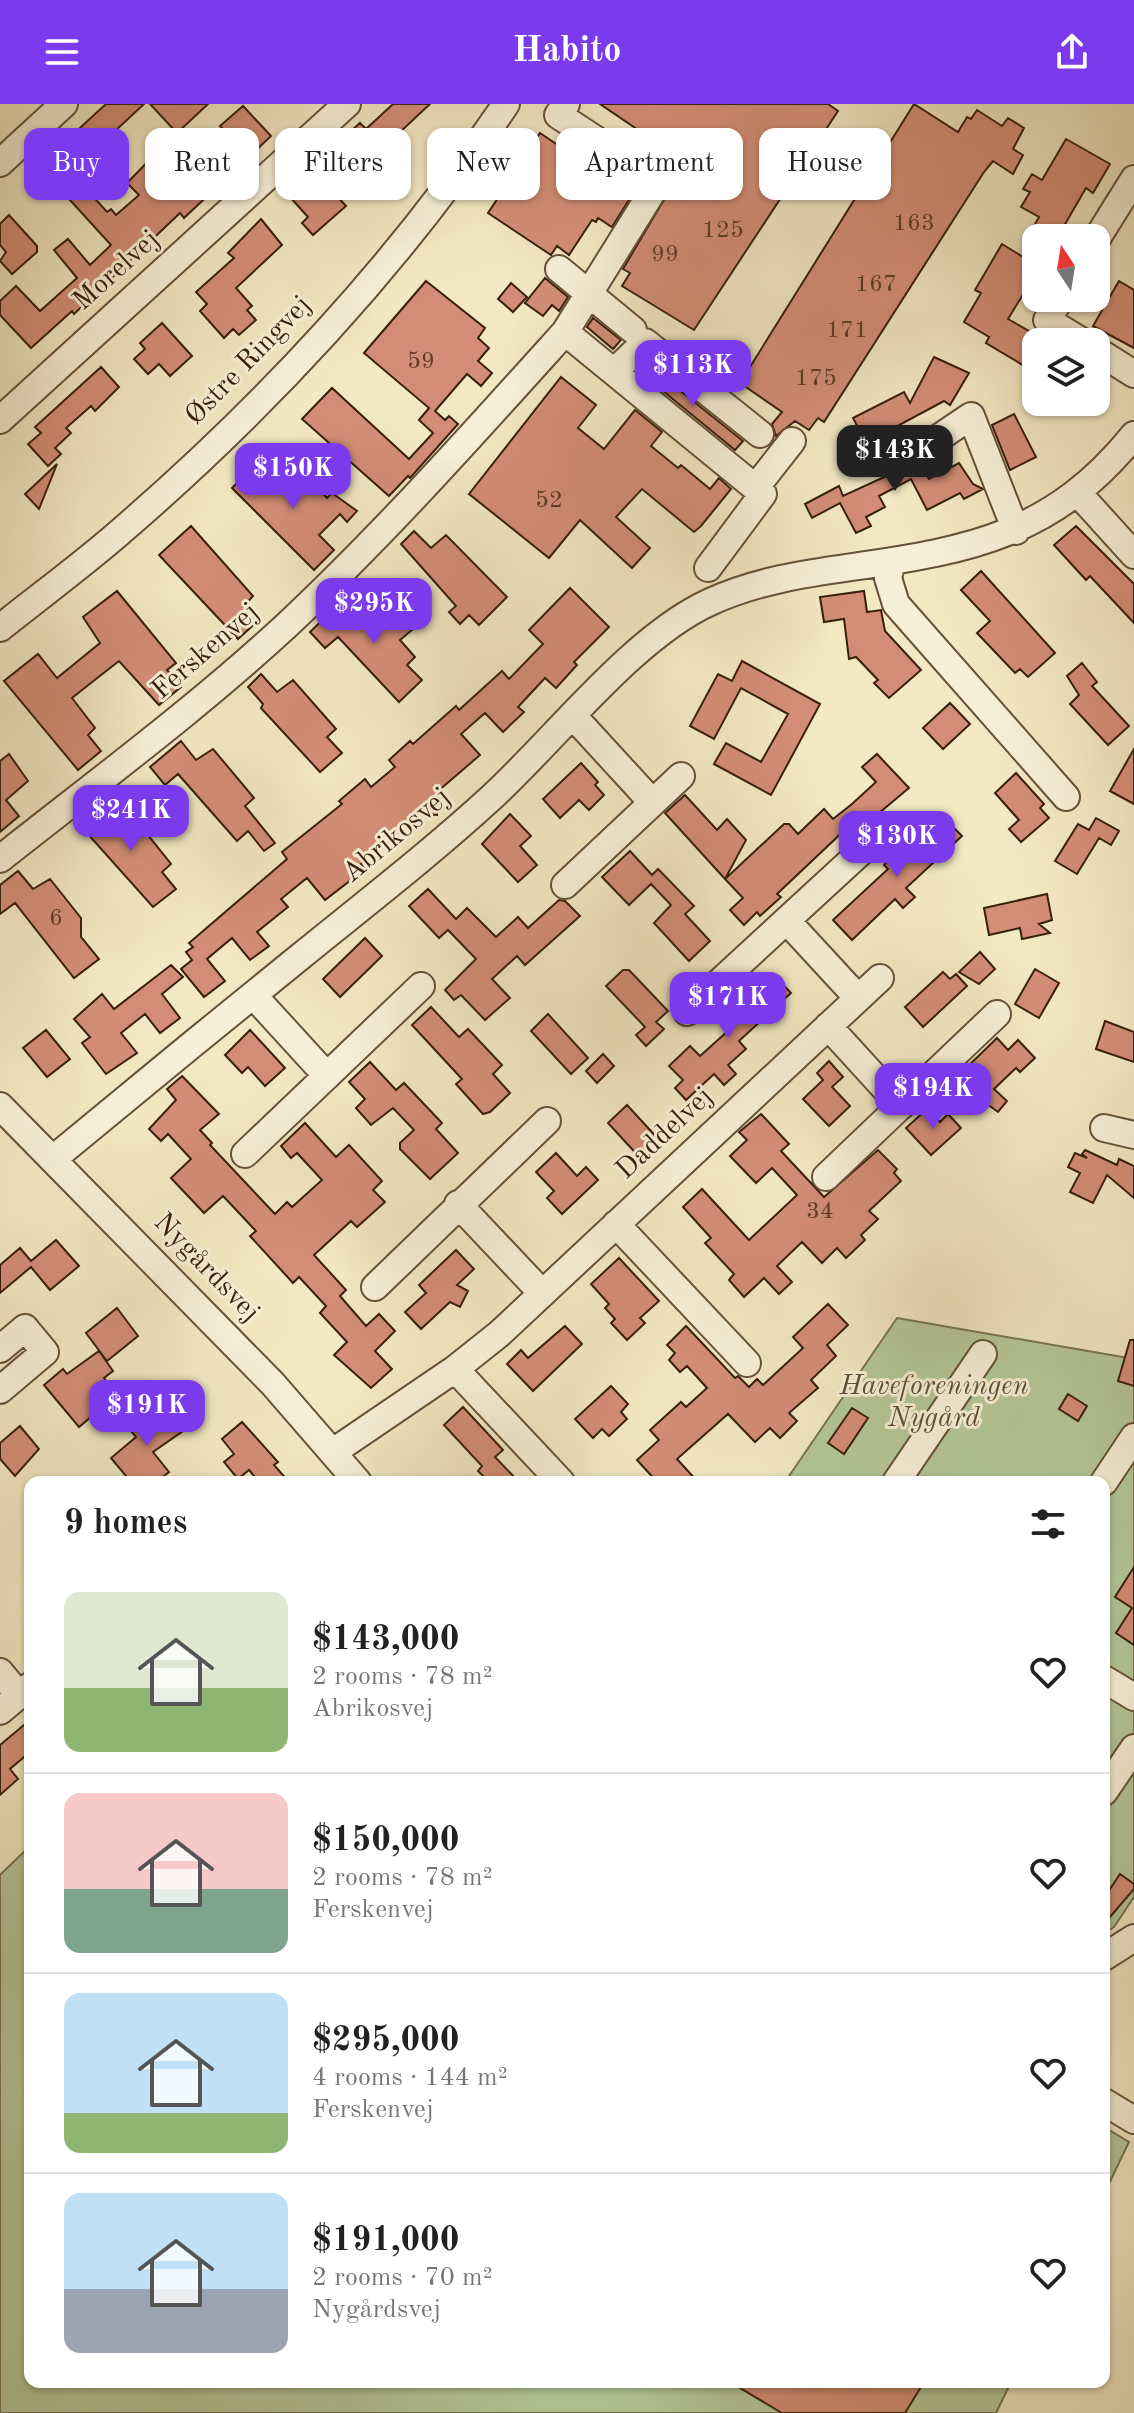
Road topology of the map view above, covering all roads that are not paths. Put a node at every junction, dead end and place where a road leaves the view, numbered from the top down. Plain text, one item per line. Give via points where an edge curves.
1 (64, 104) edge
2 (347, 104) edge
3 (506, 104) edge
4 (566, 104) edge
5 (0, 163) edge
6 (1134, 179) edge
7 (1106, 224) edge
8 (559, 269) dead end
9 (589, 293) junction
10 (1052, 312) edge
11 (1060, 328) edge
12 (633, 330) dead end
13 (565, 332) junction
14 (1110, 359) edge
15 (616, 370) junction
16 (1134, 374) edge
17 (0, 420) edge
18 (760, 434) dead end
19 (1134, 435) edge
20 (792, 441) dead end
21 (928, 445) dead end
22 (756, 487) junction
23 (1077, 492) junction
24 (1016, 531) junction
25 (1134, 555) edge
26 (892, 561) junction
27 (708, 568) dead end
28 (0, 628) edge
29 (574, 717) junction
30 (681, 776) dead end
31 (1066, 797) dead end
32 (652, 802) junction
33 (864, 849) dead end
34 (0, 859) edge
35 (565, 885) dead end
36 (787, 921) junction
37 (880, 978) dead end
38 (421, 986) dead end
39 (253, 995) junction
40 (858, 998) junction
41 (687, 1012) dead end
42 (997, 1014) dead end
43 (828, 1026) junction
44 (327, 1076) junction
45 (0, 1106) edge
46 (901, 1106) junction
47 (547, 1121) dead end
48 (1104, 1128) dead end
49 (1134, 1135) edge
50 (245, 1154) dead end
51 (53, 1159) junction
52 (826, 1177) dead end
53 (458, 1204) junction
54 (616, 1224) junction
55 (375, 1287) dead end
56 (542, 1293) junction
57 (0, 1349) edge
58 (983, 1354) dead end
59 (747, 1363) dead end
60 (455, 1369) junction
61 (0, 1390) edge
62 (1134, 1437) edge
63 (333, 1452) junction
64 (353, 1476) edge
65 (555, 1476) edge
66 (900, 1476) edge
67 (1108, 1476) edge
68 (0, 1672) edge
69 (1110, 1683) edge
70 (16, 1697) edge
71 (1134, 1697) edge
72 (1134, 1748) edge
73 (1110, 1783) edge
74 (1134, 1938) edge
75 (1110, 1953) edge
76 (1110, 2106) edge
77 (1134, 2120) edge

1 - 5 street
2 - 17 street, Morelvej
3 - 28 street, Østre Ringvej via 388,260 279,382 120,532
4 - 9 street, Ferskenvej via 558,115 659,181
6 - 7 street
8 - 9 street
9 - 12 street
9 - 13 street, Ferskenvej
10 - 11 street via 1047,320
13 - 15 street
13 - 34 street, Ferskenvej via 401,514 284,628
14 - 16 street
15 - 18 street via 645,342
15 - 22 street
19 - 23 street, Abrikosvej
20 - 22 street
21 - 24 street via 971,416
22 - 27 street via 763,494
23 - 24 street, Abrikosvej
23 - 25 street
24 - 26 street, Abrikosvej via 960,549
26 - 29 street, Abrikosvej via 782,577 707,603 648,642
26 - 31 street via 888,578 896,604
29 - 32 street
29 - 39 street, Abrikosvej via 422,858
30 - 32 street
32 - 35 street
33 - 36 street
36 - 40 street
36 - 41 street
37 - 40 street, Daddelvej
38 - 44 street
39 - 44 street
39 - 51 street, Abrikosvej
40 - 43 street, Daddelvej
42 - 46 street
43 - 46 street
43 - 54 street, Daddelvej
44 - 50 street
45 - 51 street, Nygårdsvej
46 - 52 street
47 - 53 street
48 - 49 street
51 - 63 street, Nygårdsvej
53 - 55 street
53 - 56 street
54 - 56 street, Daddelvej
54 - 59 street, Daddelvej
56 - 60 street, Daddelvej
57 - 61 street via 25,1328 45,1352
58 - 66 street
60 - 63 street, Daddelvej
60 - 65 street
62 - 67 street
63 - 64 street, Nygårdsvej
68 - 70 street
69 - 71 street
72 - 73 street
74 - 75 street
76 - 77 street

